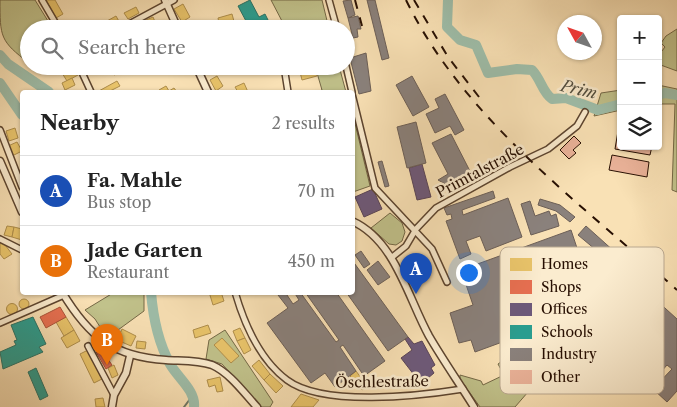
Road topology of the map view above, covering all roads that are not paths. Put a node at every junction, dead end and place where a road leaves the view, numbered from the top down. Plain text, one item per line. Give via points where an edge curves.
1 (42, 0) edge
2 (174, 0) edge
3 (329, 0) edge
4 (165, 2) edge
5 (54, 20) edge
6 (135, 20) edge
7 (174, 20) edge
8 (335, 20) edge
9 (83, 75) edge
10 (199, 75) edge
11 (285, 75) edge
12 (348, 75) edge
13 (90, 90) edge
14 (205, 90) edge
15 (288, 90) edge
16 (351, 90) edge
17 (355, 105) edge
18 (585, 112) dead end
19 (0, 130) edge
20 (0, 161) edge
21 (20, 183) edge
22 (20, 207) edge
23 (355, 222) edge
24 (416, 229) junction
25 (0, 239) edge
26 (20, 249) edge
27 (391, 258) junction
28 (447, 282) dead end
29 (61, 295) edge
30 (64, 295) edge
31 (236, 295) edge
32 (0, 323) edge
33 (88, 346) dead end
34 (130, 356) junction
35 (463, 389) junction
36 (114, 395) junction
37 (112, 407) edge
38 (257, 407) edge
39 (474, 407) edge

1 - 5 street
2 - 4 street
3 - 8 street
4 - 6 street
4 - 7 street
9 - 13 street
10 - 14 street
11 - 15 street
12 - 16 street
17 - 24 street via 375,188
18 - 24 street, Primtalstraße via 578,126 560,142 436,208
19 - 21 street
20 - 22 street
23 - 27 street via 364,226
24 - 27 street, Primtalstraße via 406,246
24 - 28 street via 432,249
25 - 26 street
27 - 35 street via 422,323
29 - 32 street
30 - 34 street via 101,340
31 - 35 street, Öschlestraße via 242,316 264,356 287,381 322,395 419,396
33 - 36 street
34 - 36 street
34 - 38 street via 199,362 220,369
35 - 39 street
36 - 37 street

